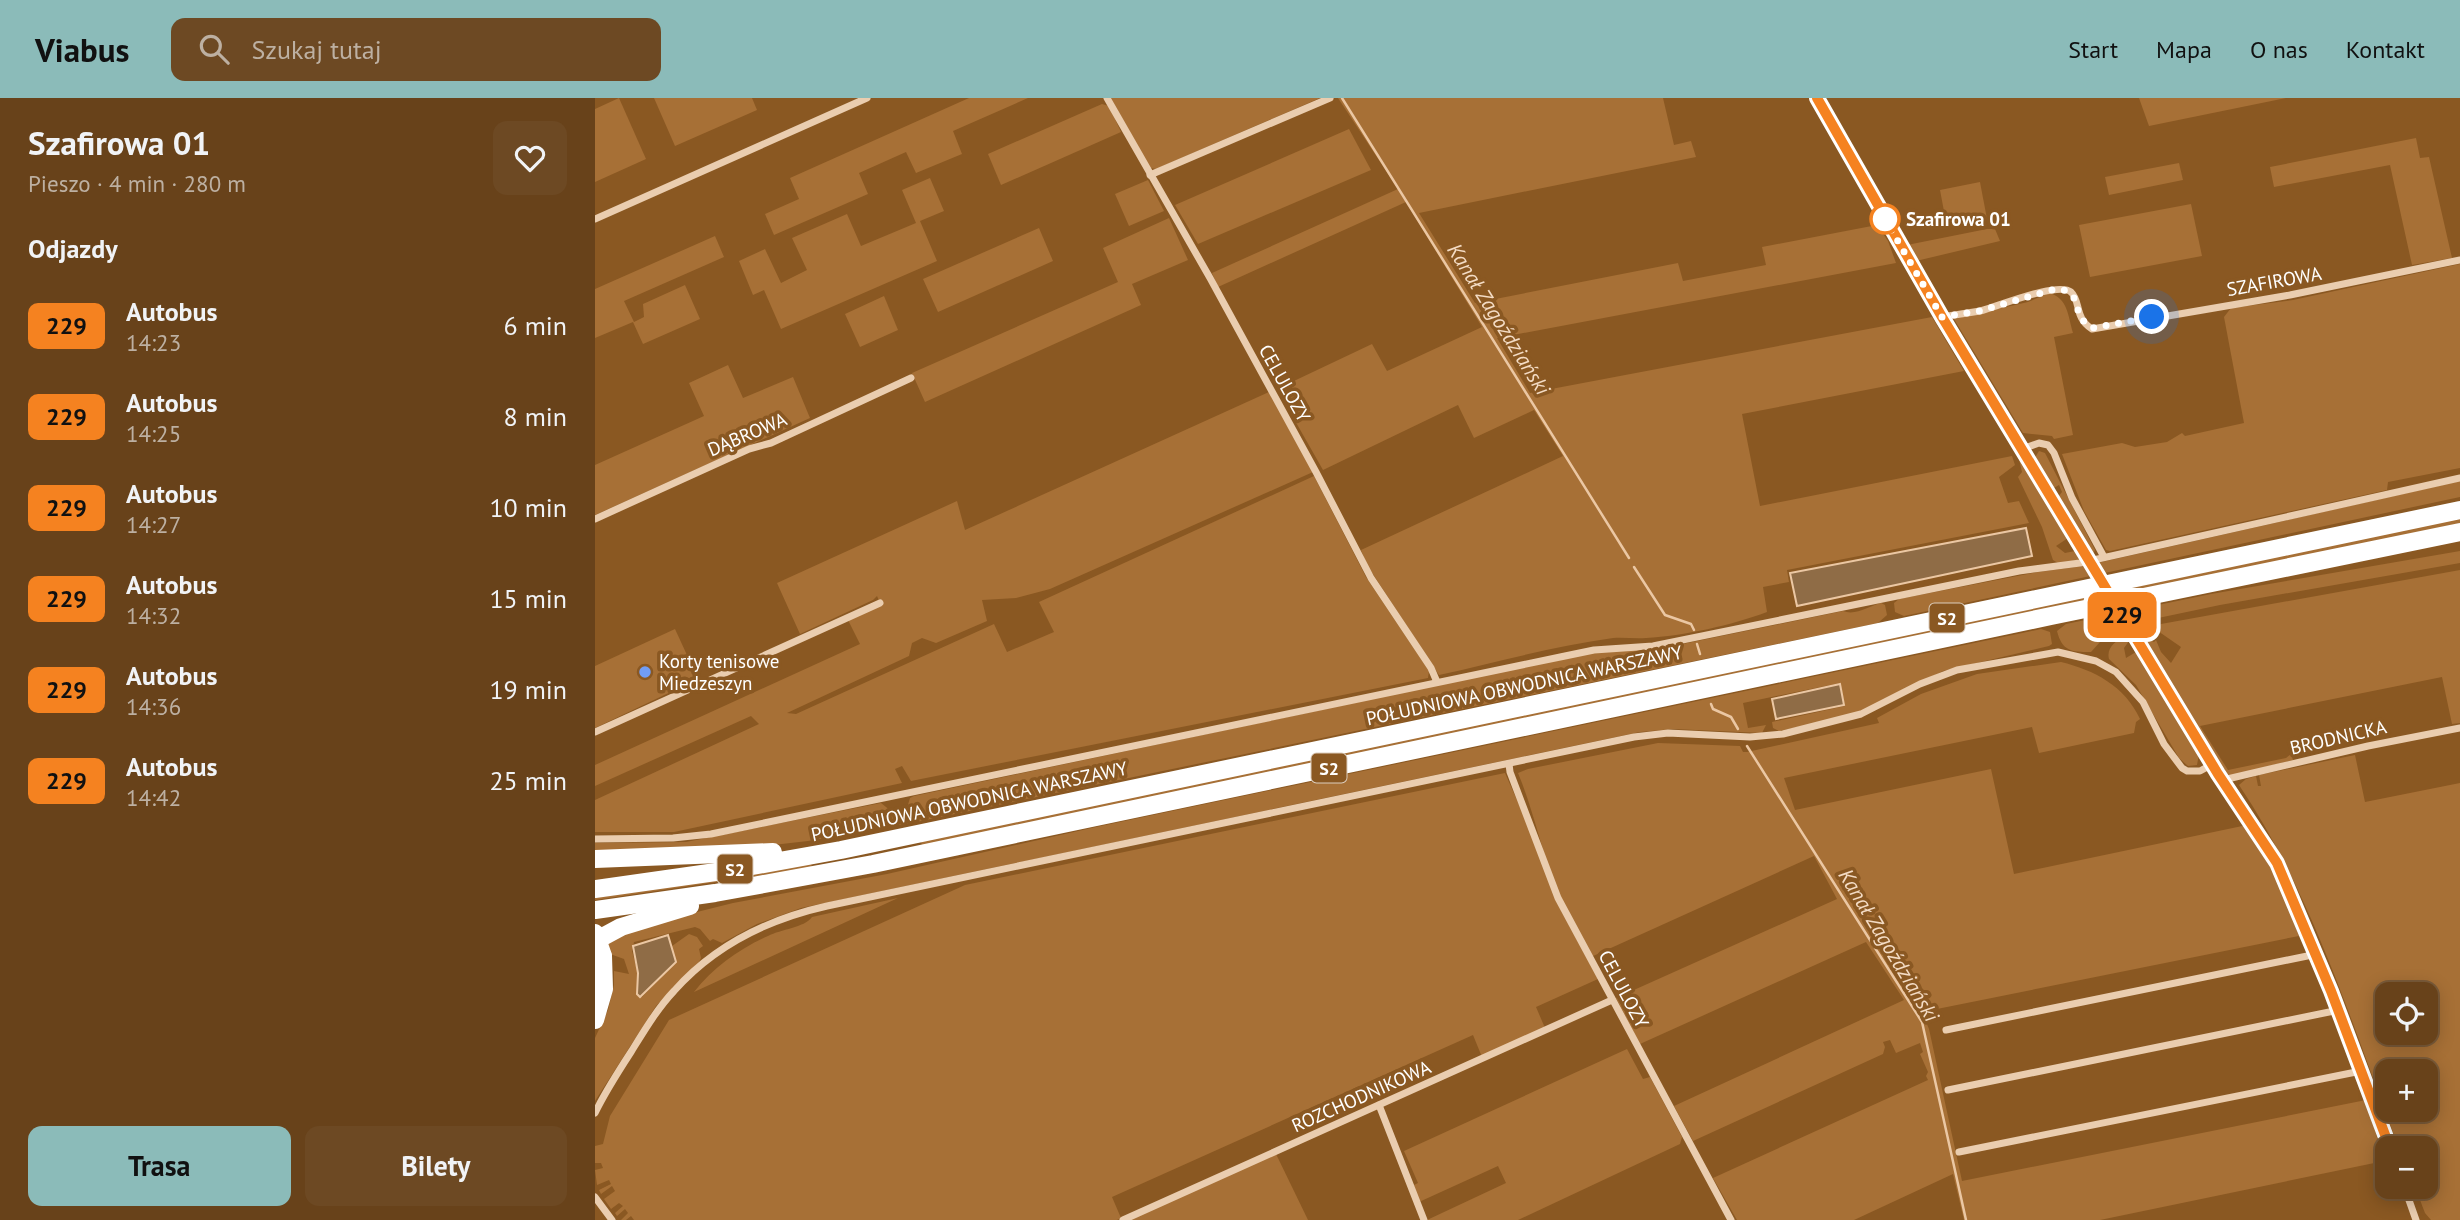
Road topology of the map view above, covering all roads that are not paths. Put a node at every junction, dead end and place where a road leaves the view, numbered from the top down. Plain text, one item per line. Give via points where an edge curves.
1 (867, 98) edge
2 (1107, 98) edge
3 (1330, 98) edge
4 (1817, 98) edge
5 (1150, 175) junction
6 (595, 219) edge
7 (2460, 260) edge
8 (1942, 317) junction
9 (911, 378) dead end
10 (2022, 449) junction
11 (2460, 478) edge
12 (2458, 510) edge
13 (595, 519) edge
14 (2460, 532) edge
15 (2104, 557) junction
16 (880, 603) dead end
17 (1437, 682) junction
18 (2460, 727) edge
19 (595, 732) edge
20 (1509, 764) junction
21 (2213, 765) junction
22 (2223, 780) junction
23 (595, 839) edge
24 (841, 850) junction
25 (595, 859) edge
26 (747, 888) junction
27 (595, 889) edge
28 (595, 910) edge
29 (595, 933) edge
30 (599, 948) edge
31 (2316, 954) junction
32 (1612, 1000) junction
33 (2339, 1010) junction
34 (595, 1020) edge
35 (1945, 1030) dead end
36 (2361, 1071) junction
37 (1948, 1090) dead end
38 (1379, 1105) junction
39 (595, 1112) edge
40 (2385, 1136) edge
41 (1959, 1152) dead end
42 (595, 1197) edge
43 (2409, 1199) edge
44 (612, 1220) edge
45 (1123, 1220) edge
46 (1424, 1220) edge
47 (1731, 1220) edge
48 (2416, 1220) edge

1 - 6 street
2 - 5 street, CELULOZY
3 - 5 street
4 - 8 street
5 - 17 street, CELULOZY via 1371,578
7 - 8 street, SZAFIROWA via 2290,295 2092,328 2081,319 2067,289 2042,291
8 - 10 street
9 - 13 street, DĄBROWA
10 - 15 street via 2048,445
10 - 21 street, bridge
11 - 15 street
12 - 24 highway, POŁUDNIOWA OBWODNICA WARSZAWY / S2
14 - 26 highway, S2
15 - 17 street via 1677,642 1594,650
16 - 19 street
17 - 23 street via 711,834
18 - 22 street, BRODNICKA
20 - 21 street via 1652,734 1783,734 1861,715 1957,670 2058,652 2096,661 2116,672 2143,702 2182,768 2200,771
20 - 32 street, CELULOZY via 1557,898
20 - 39 street via 782,919 714,955 673,992
21 - 22 street
22 - 31 street via 2277,863
24 - 25 highway
24 - 27 highway, POŁUDNIOWA OBWODNICA WARSZAWY / S2
26 - 28 highway, S2
26 - 30 highway via 637,922
29 - 30 highway, bridge
30 - 34 highway via 604,989
31 - 33 street
31 - 35 street
32 - 38 street, ROZCHODNIKOWA
32 - 47 street, CELULOZY
33 - 36 street
33 - 37 street
36 - 40 street
36 - 41 street
38 - 45 street, ROZCHODNIKOWA
38 - 46 street
42 - 44 street
43 - 48 street

